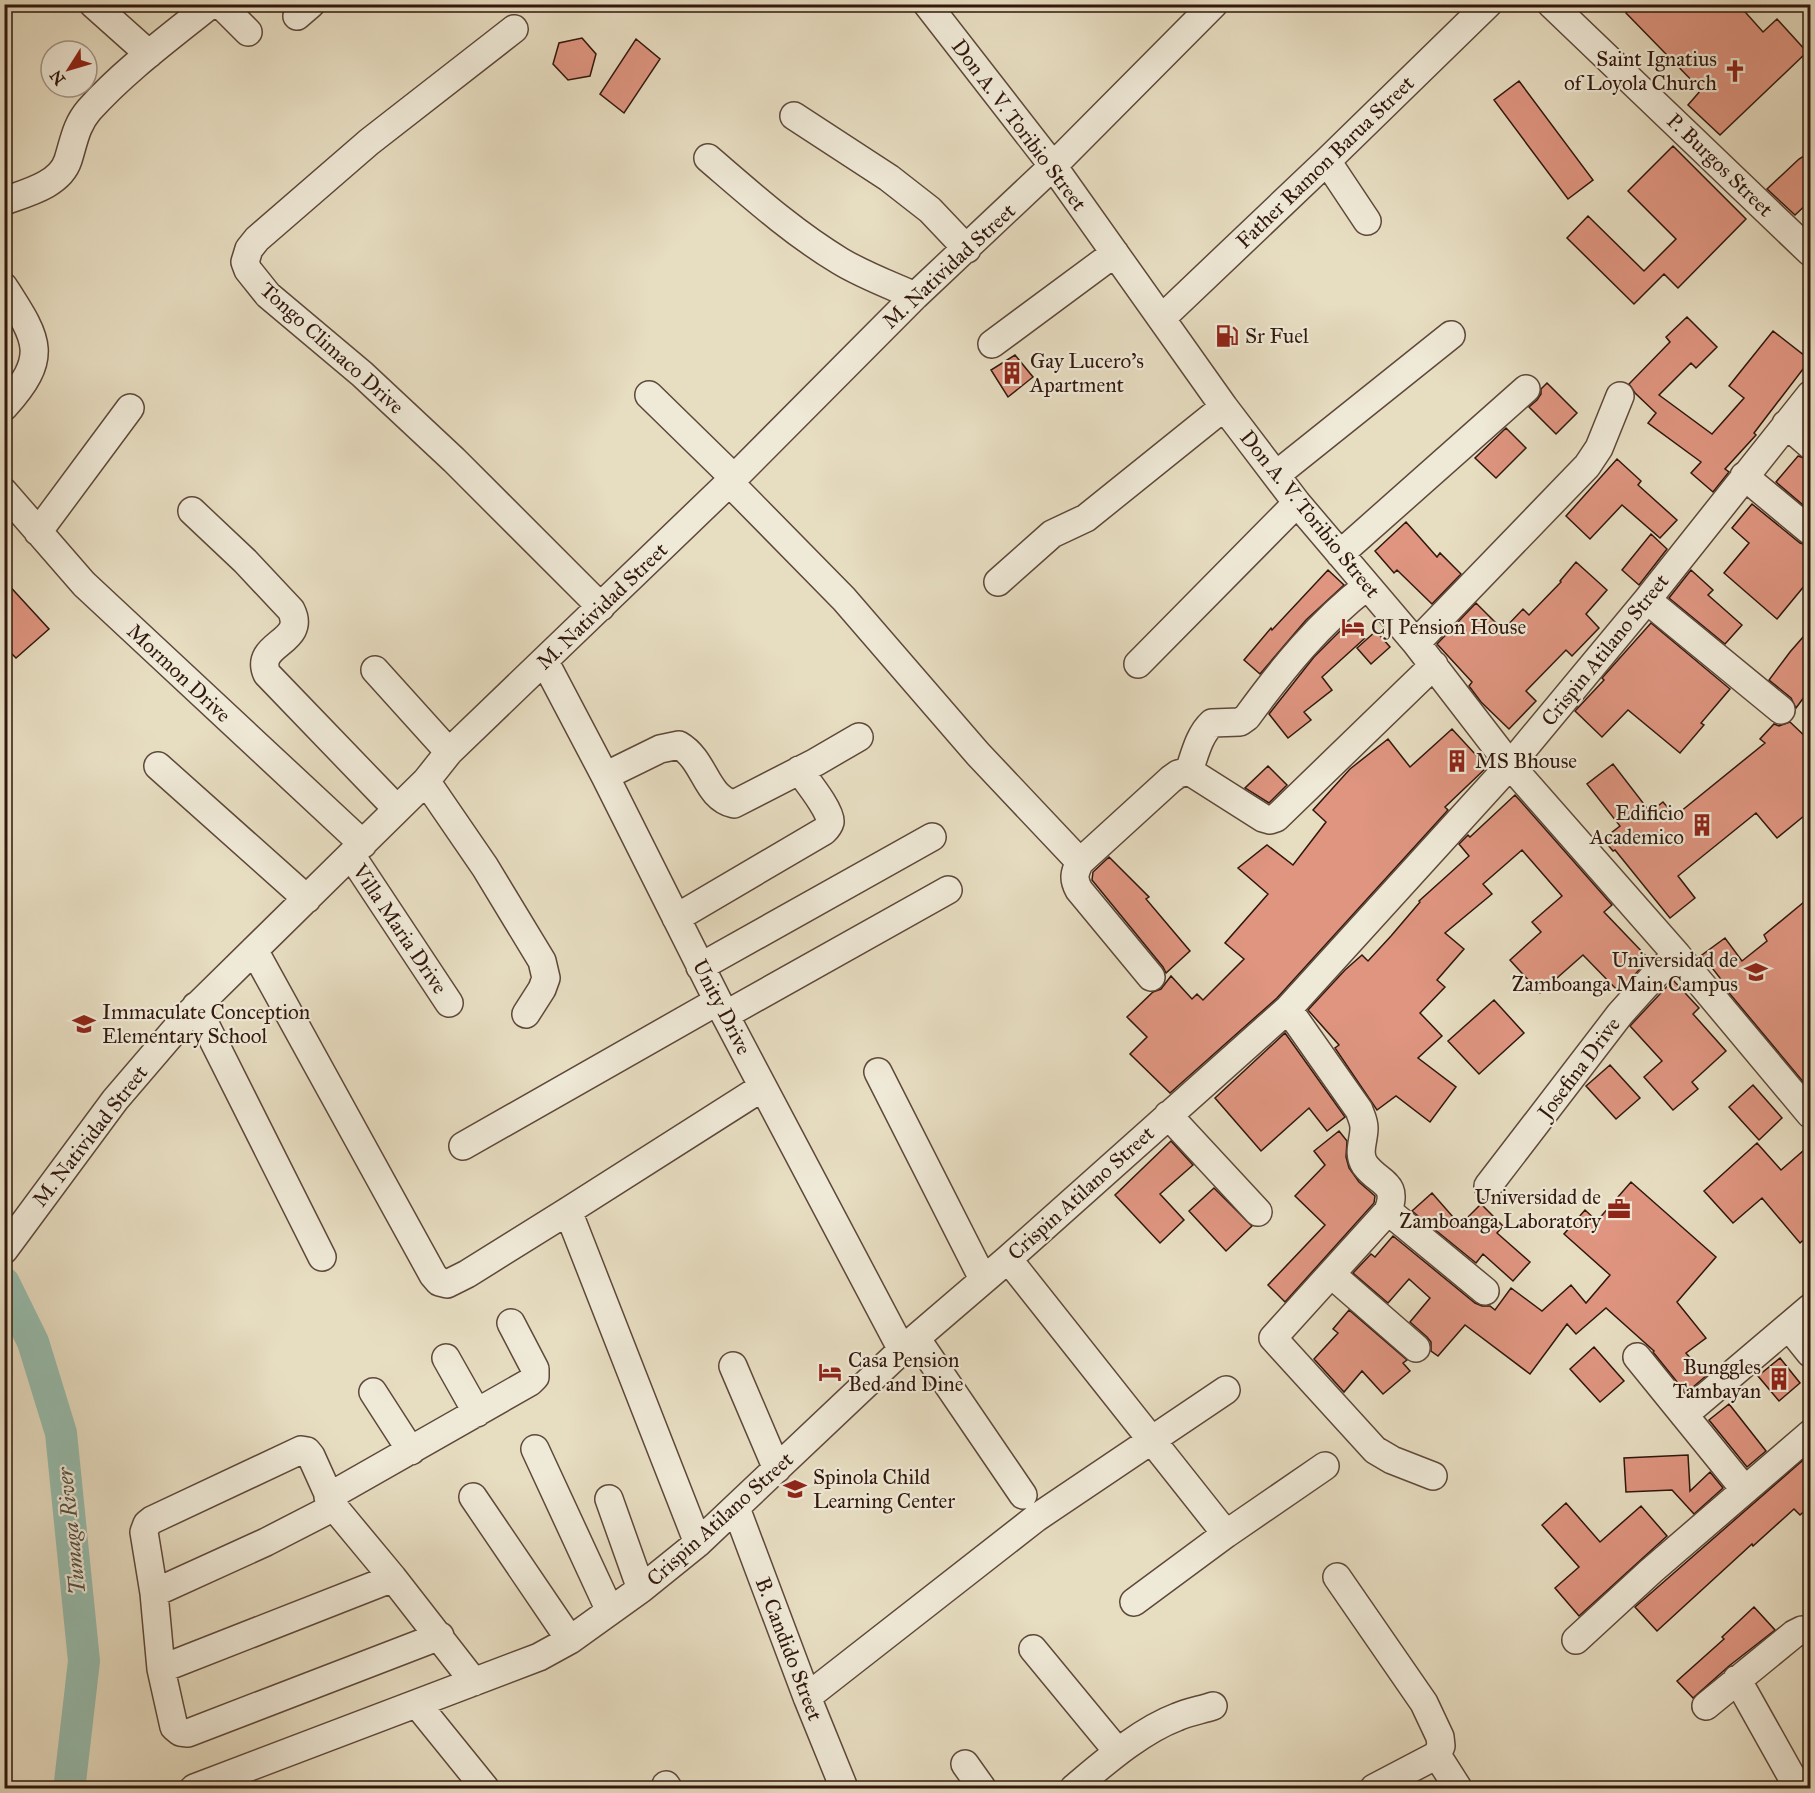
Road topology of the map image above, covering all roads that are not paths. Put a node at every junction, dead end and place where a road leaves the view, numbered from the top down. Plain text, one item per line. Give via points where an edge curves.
1 (93, 4) edge
2 (211, 4) edge
3 (220, 4) edge
4 (927, 4) edge
5 (1214, 4) edge
6 (1488, 4) edge
7 (1551, 4) edge
8 (514, 29) dead end
9 (248, 32) dead end
10 (149, 54) junction
11 (794, 116) dead end
12 (708, 158) dead end
13 (1327, 161) junction
14 (1053, 166) junction
15 (4, 201) edge
16 (1367, 221) dead end
17 (967, 249) junction
18 (1810, 252) edge
19 (1115, 253) junction
20 (4, 287) edge
21 (915, 296) junction
22 (1161, 318) junction
23 (1451, 335) dead end
24 (992, 344) dead end
25 (1526, 389) dead end
26 (649, 395) dead end
27 (1810, 395) edge
28 (1620, 396) dead end
29 (4, 407) edge
30 (1224, 407) junction
31 (130, 408) dead end
32 (1786, 424) junction
33 (1810, 445) edge
34 (1276, 475) junction
35 (1744, 477) junction
36 (732, 480) junction
37 (4, 492) edge
38 (1297, 503) junction
39 (192, 511) dead end
40 (1810, 531) edge
41 (38, 532) junction
42 (1340, 554) junction
43 (998, 582) dead end
44 (1367, 586) junction
45 (1647, 600) junction
46 (601, 607) junction
47 (1416, 642) junction
48 (545, 662) junction
49 (1138, 664) dead end
50 (1434, 665) junction
51 (375, 670) dead end
52 (1781, 710) dead end
53 (859, 737) dead end
54 (449, 752) junction
55 (1510, 765) junction
56 (158, 766) dead end
57 (799, 770) junction
58 (1189, 771) junction
59 (605, 776) junction
60 (426, 781) junction
61 (397, 809) junction
62 (932, 837) dead end
63 (357, 850) junction
64 (1080, 862) junction
65 (948, 890) dead end
66 (306, 899) junction
67 (676, 918) junction
68 (254, 950) junction
69 (1677, 955) junction
70 (700, 967) junction
71 (1151, 977) dead end
72 (449, 1004) dead end
73 (196, 1006) junction
74 (722, 1008) junction
75 (1288, 1009) junction
76 (526, 1014) dead end
77 (878, 1072) dead end
78 (763, 1087) junction
79 (1810, 1114) edge
80 (1168, 1115) junction
81 (464, 1146) dead end
82 (1488, 1186) dead end
83 (568, 1211) junction
84 (1388, 1211) junction
85 (1258, 1212) dead end
86 (11, 1241) edge
87 (322, 1257) dead end
88 (1008, 1259) junction
89 (1331, 1274) junction
90 (984, 1279) junction
91 (1485, 1291) dead end
92 (1810, 1308) edge
93 (511, 1323) dead end
94 (1789, 1327) junction
95 (909, 1344) junction
96 (1416, 1348) dead end
97 (1810, 1353) edge
98 (1637, 1357) dead end
99 (446, 1358) dead end
100 (733, 1366) dead end
101 (1226, 1390) dead end
102 (373, 1392) dead end
103 (477, 1413) junction
104 (1684, 1415) junction
105 (1810, 1434) edge
106 (1152, 1440) junction
107 (535, 1449) dead end
108 (411, 1451) junction
109 (1325, 1466) dead end
110 (777, 1469) junction
111 (1433, 1476) dead end
112 (1746, 1490) junction
113 (1023, 1495) dead end
114 (473, 1497) dead end
115 (609, 1499) dead end
116 (331, 1502) junction
117 (736, 1508) junction
118 (1226, 1534) junction
119 (698, 1543) junction
120 (1337, 1577) dead end
121 (393, 1578) junction
122 (641, 1589) junction
123 (154, 1593) junction
124 (1134, 1602) dead end
125 (610, 1611) junction
126 (1810, 1633) edge
127 (440, 1636) junction
128 (570, 1640) junction
129 (1576, 1640) dead end
130 (1033, 1649) dead end
131 (161, 1669) junction
132 (1737, 1679) junction
133 (474, 1682) junction
134 (807, 1697) junction
135 (417, 1704) junction
136 (1213, 1706) dead end
137 (1706, 1706) dead end
138 (1118, 1752) junction
139 (1437, 1755) junction
140 (965, 1764) dead end
141 (242, 1781) edge
142 (194, 1788) edge
143 (485, 1788) edge
144 (844, 1788) edge
145 (982, 1788) edge
146 (1074, 1788) edge
147 (1374, 1788) edge
148 (1458, 1788) edge
149 (1798, 1788) edge

1 - 10 street
2 - 10 street
3 - 9 street
4 - 14 street, Don A. V. Toribio Street
5 - 14 street, M. Natividad Street
6 - 13 street, Father Ramon Barua Street
7 - 18 street, P. Burgos Street
8 - 46 street, Tongo Climaco Drive via 369,142 257,239 245,262 268,295 437,444
10 - 15 street via 116,82 80,122 62,170 36,189
11 - 17 street via 889,178 930,210
12 - 21 street via 841,262
13 - 16 street
13 - 22 street, Father Ramon Barua Street
14 - 17 street, M. Natividad Street
14 - 19 street, Don A. V. Toribio Street
17 - 21 street, M. Natividad Street
19 - 22 street, Don A. V. Toribio Street
19 - 24 street
20 - 29 street via 29,327 35,348 35,361 22,387
21 - 36 street, M. Natividad Street
22 - 30 street, Don A. V. Toribio Street
23 - 34 street
25 - 42 street
26 - 36 street
27 - 32 street, Crispin Atilano Street
28 - 47 street via 1599,448 1587,466
30 - 34 street, Don A. V. Toribio Street
30 - 43 street via 1086,518 1052,534
31 - 41 street
32 - 33 street
32 - 35 street, Crispin Atilano Street
34 - 38 street, Don A. V. Toribio Street
35 - 40 street
35 - 45 street, Crispin Atilano Street
36 - 46 street, M. Natividad Street
36 - 64 street via 844,598 978,753
37 - 41 street, Mormon Drive
38 - 42 street, Don A. V. Toribio Street
38 - 49 street
39 - 61 street via 291,610 296,625 266,656 263,662 267,674
41 - 63 street, Mormon Drive via 84,584
42 - 44 street, Don A. V. Toribio Street
44 - 47 street, Don A. V. Toribio Street
44 - 58 street via 1316,632 1246,717 1240,722 1212,723 1207,728
45 - 52 street
45 - 55 street, Crispin Atilano Street
46 - 48 street, M. Natividad Street
47 - 50 street, Don A. V. Toribio Street
48 - 54 street, M. Natividad Street
48 - 59 street, Unity Drive
50 - 55 street, Don A. V. Toribio Street
50 - 58 street via 1276,818 1263,818
51 - 54 street
53 - 57 street
54 - 60 street, M. Natividad Street
55 - 69 street, Don A. V. Toribio Street
55 - 75 street, Crispin Atilano Street
56 - 66 street
57 - 59 street via 734,804 719,798 698,763 679,746 660,749
57 - 67 street via 827,810 829,826
58 - 64 street via 1172,779
59 - 67 street, Unity Drive
60 - 61 street, M. Natividad Street
60 - 76 street via 485,867 542,961 546,978
61 - 63 street, M. Natividad Street
62 - 70 street
63 - 66 street, M. Natividad Street
63 - 72 street, Villa Maria Drive
64 - 71 street via 1075,882
65 - 74 street
66 - 68 street, M. Natividad Street
67 - 70 street, Unity Drive
68 - 73 street, M. Natividad Street
68 - 83 street via 439,1282 447,1284 466,1274
69 - 79 street, Don A. V. Toribio Street
69 - 82 street, Josefina Drive via 1620,1014
70 - 74 street, Unity Drive
73 - 86 street, M. Natividad Street via 115,1100
73 - 87 street
74 - 78 street, Unity Drive
74 - 81 street
75 - 80 street, Crispin Atilano Street
75 - 84 street via 1359,1110 1364,1164 1390,1188 1392,1202
77 - 90 street
78 - 83 street
78 - 95 street, Unity Drive
80 - 85 street
80 - 88 street, Crispin Atilano Street
83 - 119 street
84 - 89 street
84 - 91 street
88 - 90 street, Crispin Atilano Street
88 - 106 street
89 - 96 street
89 - 111 street via 1273,1338 1375,1450
90 - 95 street, Crispin Atilano Street
92 - 94 street
93 - 103 street via 535,1369 535,1377
94 - 97 street
94 - 104 street
95 - 110 street, Crispin Atilano Street
95 - 113 street, Unity Drive
98 - 104 street
99 - 103 street
100 - 110 street
101 - 106 street
102 - 108 street
103 - 108 street
104 - 112 street
105 - 112 street
106 - 118 street
106 - 134 street via 1036,1518
107 - 125 street
108 - 116 street
109 - 118 street
110 - 117 street, Crispin Atilano Street
112 - 129 street
114 - 128 street
115 - 122 street
116 - 121 street
116 - 123 street via 266,1542
116 - 123 street via 311,1456 302,1450 152,1520 144,1532
117 - 119 street, Crispin Atilano Street
117 - 134 street, B. Candido Street
118 - 124 street
119 - 122 street, Crispin Atilano Street
120 - 139 street via 1424,1703 1440,1737
121 - 127 street
121 - 131 street
122 - 125 street, Crispin Atilano Street
123 - 131 street
125 - 128 street, Crispin Atilano Street
126 - 132 street via 1802,1630 1794,1634
127 - 131 street via 188,1733 174,1727
127 - 133 street
128 - 133 street, Crispin Atilano Street
130 - 138 street
132 - 137 street
132 - 149 street
133 - 135 street, Crispin Atilano Street
134 - 144 street, B. Candido Street
135 - 141 street, Crispin Atilano Street
135 - 143 street
136 - 138 street via 1177,1717
138 - 146 street
139 - 147 street
139 - 148 street
140 - 145 street
141 - 142 street, Crispin Atilano Street

